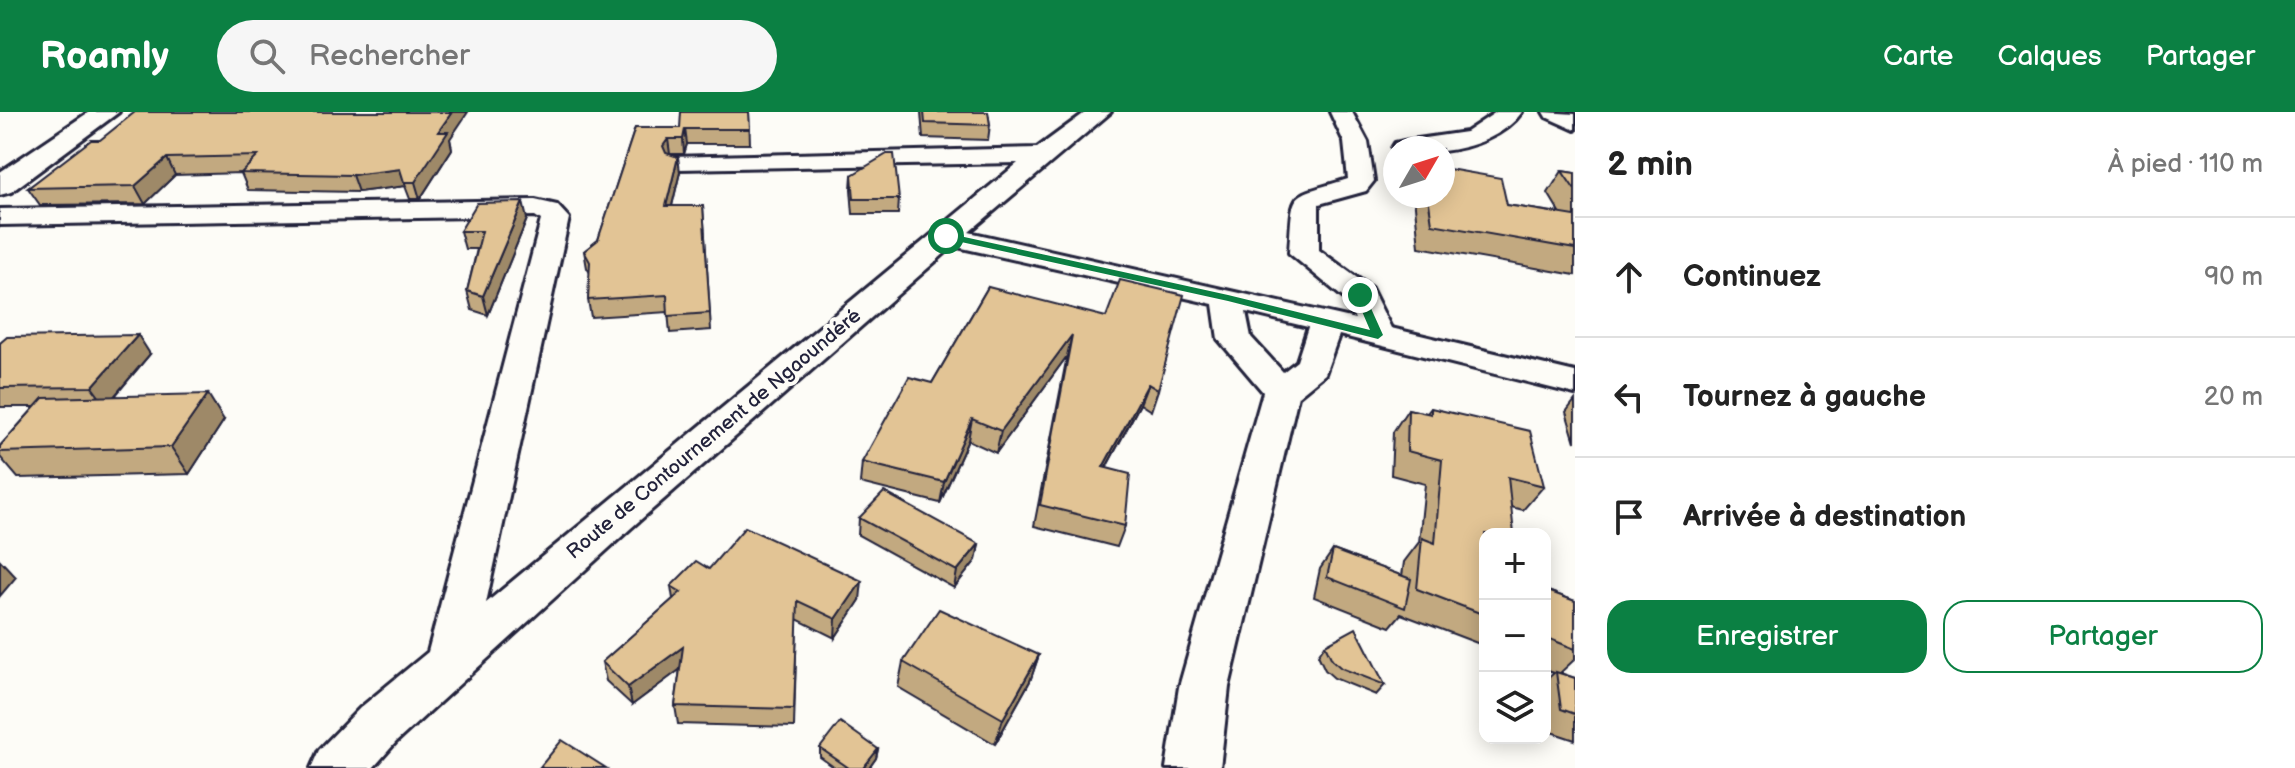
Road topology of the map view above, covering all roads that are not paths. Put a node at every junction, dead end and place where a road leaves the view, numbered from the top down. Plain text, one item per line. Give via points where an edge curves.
1 (88, 112) edge
2 (106, 112) edge
3 (1100, 112) edge
4 (1341, 112) edge
5 (1511, 112) edge
6 (1554, 112) edge
7 (1575, 123) edge
8 (1455, 142) edge
9 (1383, 152) edge
10 (1043, 155) junction
11 (679, 162) edge
12 (1360, 163) junction
13 (0, 172) edge
14 (0, 186) edge
15 (0, 217) edge
16 (946, 236) junction
17 (1228, 298) junction
18 (1326, 322) junction
19 (1378, 335) junction
20 (1575, 383) edge
21 (1281, 391) junction
22 (449, 662) junction
23 (338, 768) edge
24 (1193, 768) edge

1 - 13 main road
2 - 14 main road
3 - 10 street, Route de Contournement de Ngaoundéré
4 - 12 street
5 - 8 street via 1474,137
6 - 7 street
9 - 12 street
10 - 11 street
10 - 16 street, Route de Contournement de Ngaoundéré
12 - 19 street via 1357,185 1306,203 1304,253 1360,295
15 - 22 street via 535,208 555,218
16 - 17 street
16 - 22 street, Route de Contournement de Ngaoundéré
17 - 18 street
17 - 21 street via 1235,339
18 - 19 street
18 - 21 street via 1313,366
19 - 20 street
21 - 24 street via 1204,687
22 - 23 street, Route de Contournement de Ngaoundéré

